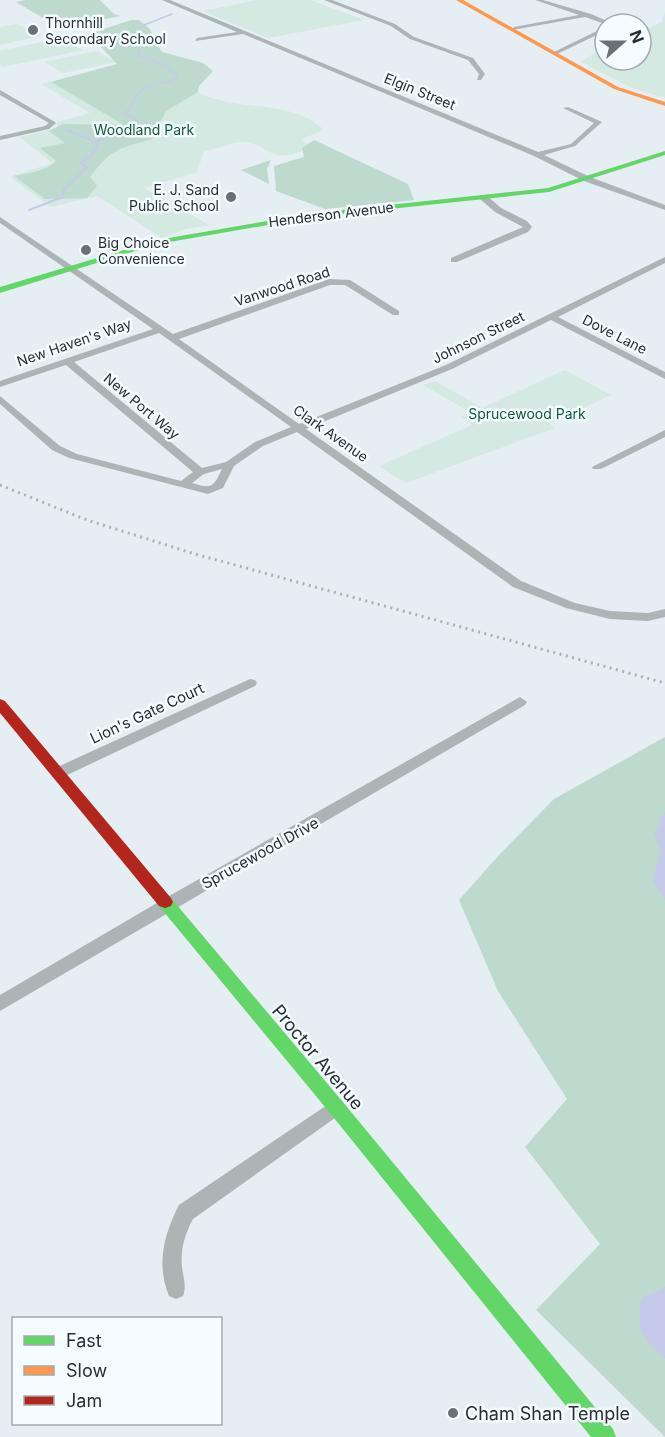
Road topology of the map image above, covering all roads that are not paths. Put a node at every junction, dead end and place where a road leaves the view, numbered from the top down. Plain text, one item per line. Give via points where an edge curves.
1 (165, 0) edge
2 (187, 0) edge
3 (327, 0) edge
4 (459, 0) edge
5 (466, 0) edge
6 (538, 0) edge
7 (172, 3) junction
8 (589, 15) junction
9 (593, 17) edge
10 (516, 29) junction
11 (243, 33) junction
12 (593, 34) edge
13 (197, 40) dead end
14 (555, 53) junction
15 (479, 79) dead end
16 (2, 95) edge
17 (665, 102) edge
18 (566, 108) dead end
19 (0, 138) edge
20 (665, 153) edge
21 (537, 154) junction
22 (587, 178) junction
23 (483, 197) junction
24 (665, 208) edge
25 (0, 219) edge
26 (454, 260) dead end
27 (665, 260) edge
28 (71, 268) junction
29 (0, 290) edge
30 (396, 313) dead end
31 (552, 317) junction
32 (159, 330) junction
33 (172, 338) junction
34 (67, 361) junction
35 (665, 375) edge
36 (0, 384) edge
37 (0, 399) edge
38 (298, 428) junction
39 (665, 433) edge
40 (230, 464) junction
41 (597, 467) dead end
42 (200, 472) junction
43 (184, 484) junction
44 (665, 613) edge
45 (250, 683) dead end
46 (520, 702) dead end
47 (0, 704) edge
48 (58, 773) junction
49 (168, 904) junction
50 (0, 1004) edge
51 (336, 1107) junction
52 (176, 1289) dead end
53 (605, 1437) edge

1 - 7 street, Elgin Street
2 - 7 street
3 - 15 street via 471,59 482,74
4 - 10 street
5 - 10 street
6 - 8 street
7 - 11 street, Elgin Street
8 - 9 street
8 - 10 street
10 - 14 street
11 - 13 street
11 - 21 street, Elgin Street
12 - 14 street
14 - 17 street via 616,88
16 - 19 street via 53,123 47,128
18 - 21 street via 599,122 573,145
20 - 22 street, Henderson Avenue
21 - 22 street, Elgin Street
22 - 23 street, Henderson Avenue via 549,190
22 - 24 street, Elgin Street
23 - 26 street via 528,227
23 - 28 street, Henderson Avenue via 330,213 225,230 141,246
25 - 28 street, Clark Avenue
27 - 31 street, Johnson Street
28 - 29 street, Henderson Avenue
28 - 32 street, Clark Avenue
30 - 33 street, Vanwood Road via 347,282 329,282
31 - 35 street, Dove Lane
31 - 38 street, Johnson Street via 450,367
32 - 33 street, Clark Avenue
32 - 34 street, New Haven's Way
33 - 38 street, Clark Avenue
34 - 36 street, New Haven's Way
34 - 42 street, New Port Way
37 - 43 street via 65,453
38 - 40 street via 259,444
38 - 44 street, Clark Avenue via 517,584 555,600 619,617 640,619
39 - 41 street
40 - 42 street
40 - 43 street via 219,486 212,490
42 - 43 street
45 - 48 street, Lion's Gate Court
46 - 49 street, Sprucewood Drive
47 - 48 street, Proctor Avenue
48 - 49 street, Proctor Avenue
49 - 50 street, Sprucewood Drive
49 - 51 street, Proctor Avenue
51 - 52 street via 186,1212 172,1250
51 - 53 street, Proctor Avenue

